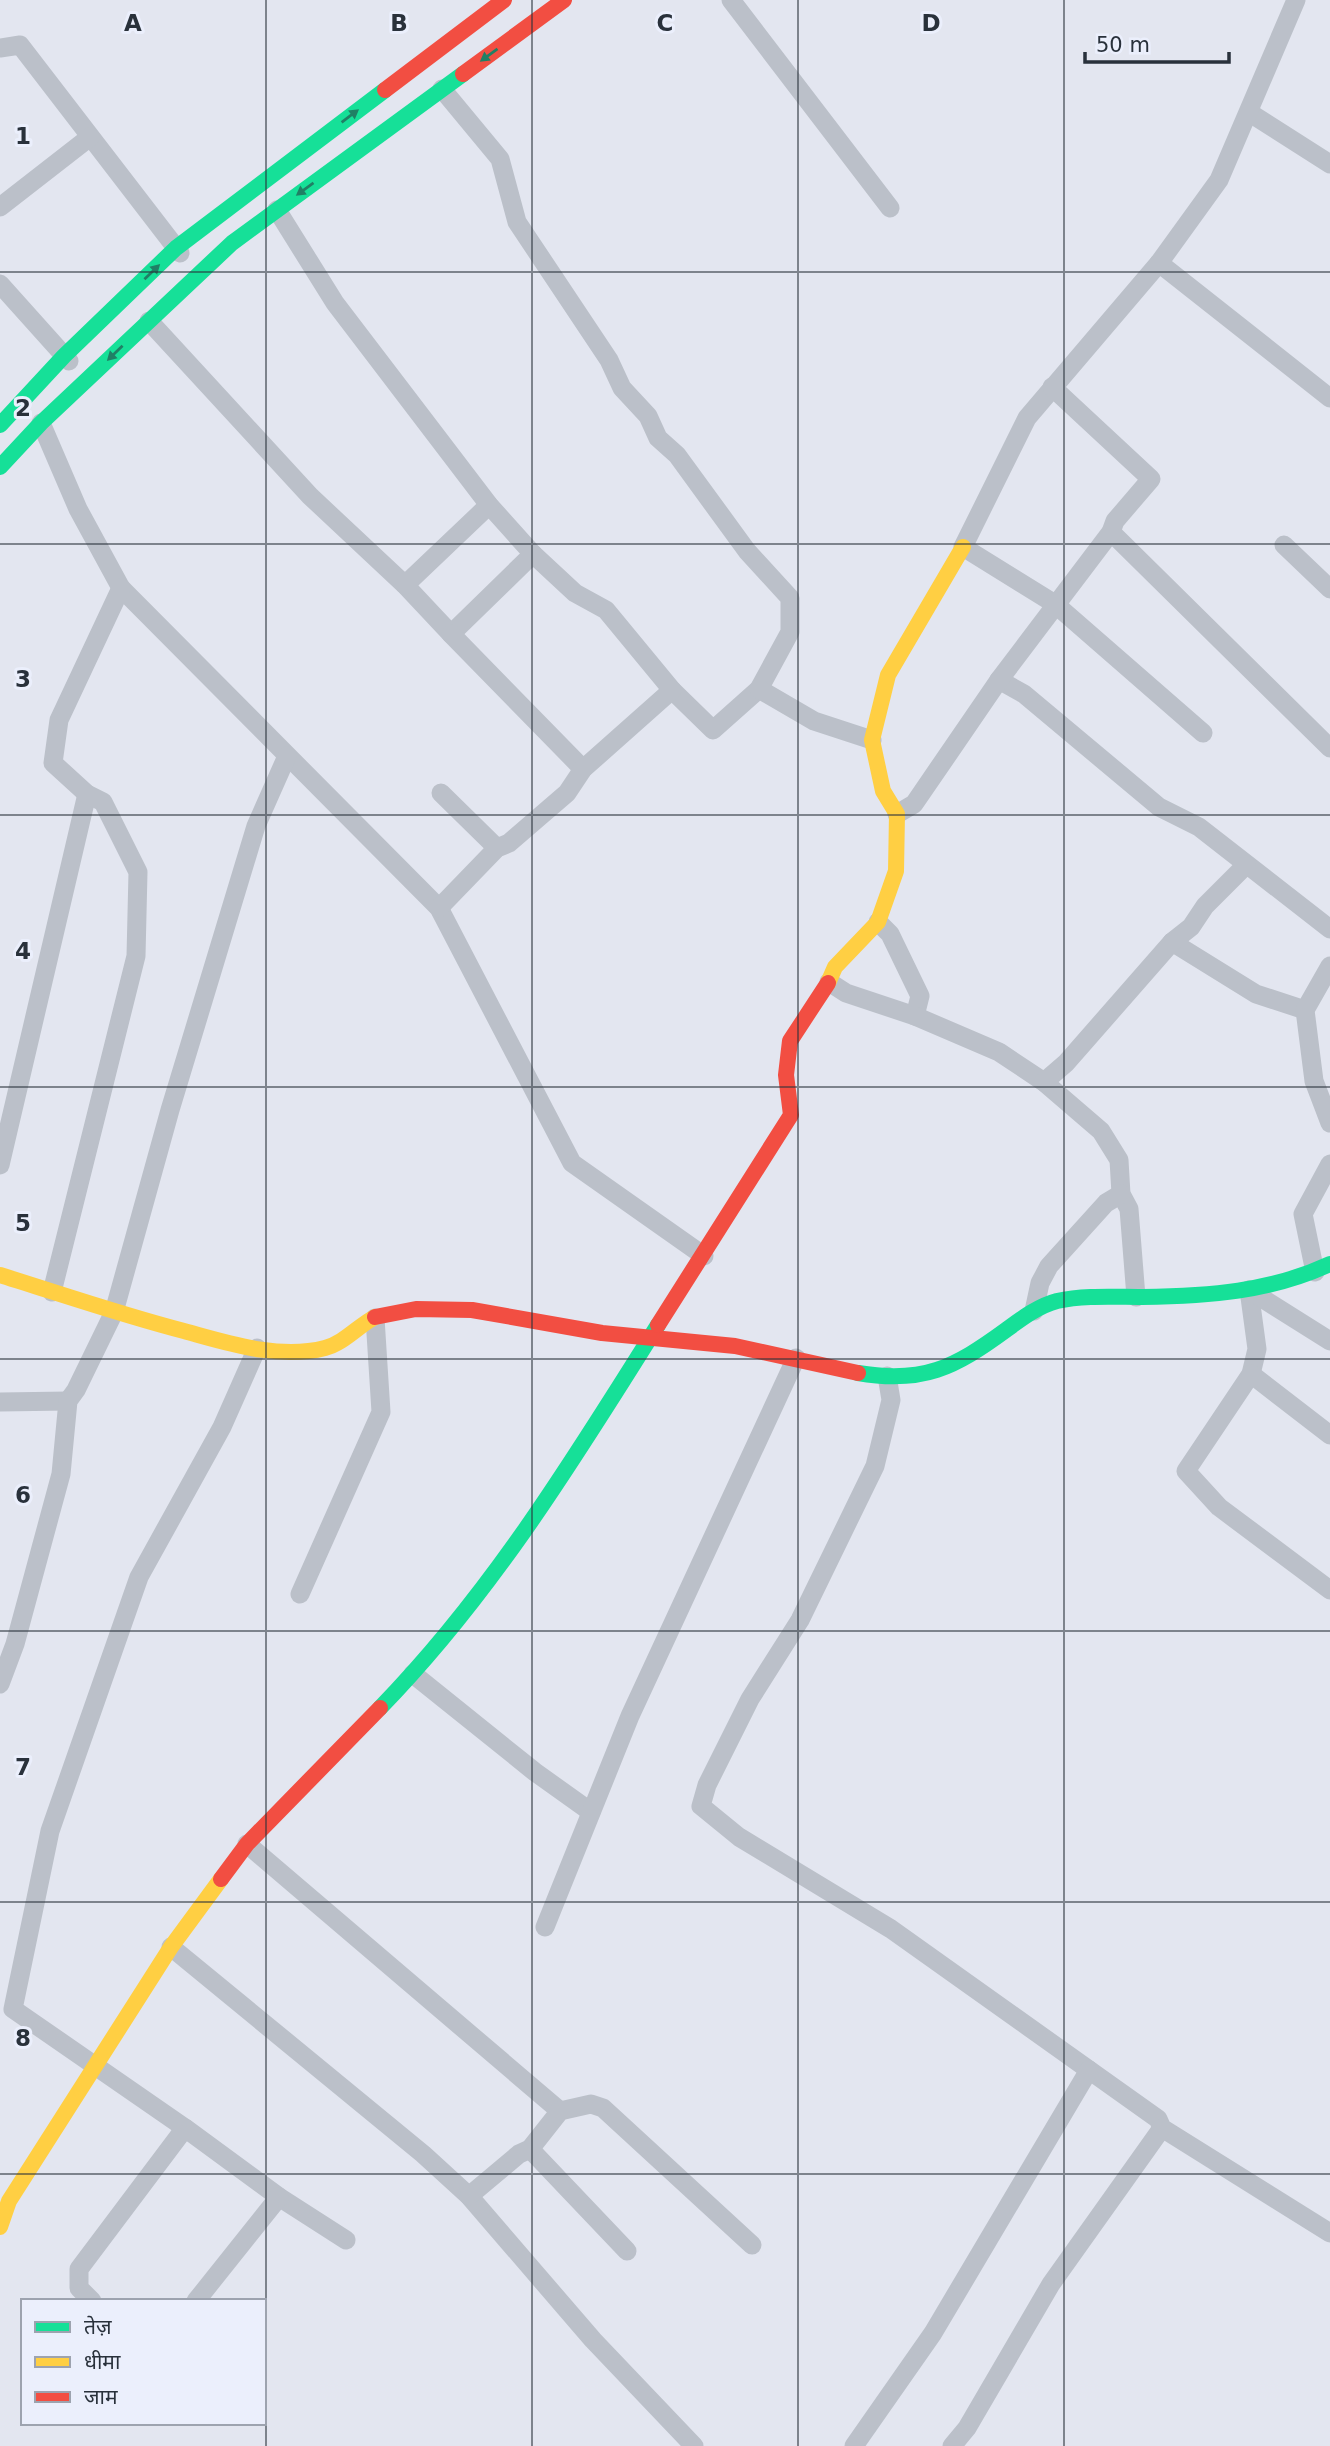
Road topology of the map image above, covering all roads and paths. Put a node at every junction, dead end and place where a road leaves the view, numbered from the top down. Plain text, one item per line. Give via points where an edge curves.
1 (564, 0) edge
2 (731, 0) edge
3 (1296, 0) edge
4 (493, 3) edge
5 (513, 37) junction
6 (0, 48) edge
7 (443, 89) junction
8 (1250, 113) junction
9 (90, 137) junction
10 (1330, 164) edge
11 (0, 207) edge
12 (890, 208) dead end
13 (277, 210) junction
14 (176, 248) junction
15 (1159, 263) junction
16 (197, 275) junction
17 (0, 285) edge
18 (149, 321) junction
19 (64, 356) junction
20 (86, 380) junction
21 (1052, 387) junction
22 (1330, 398) edge
23 (41, 423) junction
24 (0, 425) edge
25 (0, 467) edge
26 (489, 505) junction
27 (1111, 532) junction
28 (1284, 545) dead end
29 (963, 547) junction
30 (533, 554) junction
31 (405, 585) junction
32 (121, 588) junction
33 (1330, 589) edge
34 (1055, 604) junction
35 (451, 634) junction
36 (999, 680) junction
37 (673, 690) junction
38 (759, 690) junction
39 (1203, 733) dead end
40 (872, 740) junction
41 (1330, 748) edge
42 (288, 756) junction
43 (583, 769) junction
44 (441, 793) dead end
45 (87, 794) junction
46 (897, 814) junction
47 (497, 848) junction
48 (1246, 865) junction
49 (439, 908) junction
50 (878, 922) junction
51 (1330, 929) edge
52 (1172, 942) junction
53 (1330, 966) edge
54 (829, 982) junction
55 (1305, 1010) junction
56 (915, 1016) junction
57 (1045, 1082) junction
58 (1330, 1123) edge
59 (1330, 1164) edge
60 (0, 1165) edge
61 (1121, 1194) junction
62 (704, 1256) junction
63 (1322, 1268) edge
64 (0, 1275) edge
65 (1249, 1290) junction
66 (52, 1292) junction
67 (1136, 1297) junction
68 (1034, 1311) junction
69 (114, 1312) junction
70 (375, 1318) junction
71 (653, 1336) junction
72 (1330, 1341) edge
73 (257, 1348) junction
74 (796, 1358) junction
75 (1251, 1374) junction
76 (887, 1376) junction
77 (68, 1401) junction
78 (0, 1402) edge
79 (1330, 1435) edge
80 (1330, 1590) edge
81 (300, 1594) dead end
82 (7, 1640) edge
83 (413, 1674) junction
84 (0, 1684) edge
85 (591, 1812) junction
86 (247, 1844) junction
87 (545, 1927) dead end
88 (171, 1947) junction
89 (95, 2067) junction
90 (1089, 2070) junction
91 (560, 2111) junction
92 (185, 2128) junction
93 (1162, 2128) junction
94 (530, 2149) junction
95 (469, 2196) junction
96 (279, 2197) junction
97 (0, 2227) edge
98 (1330, 2233) edge
99 (346, 2240) dead end
100 (752, 2245) dead end
101 (626, 2251) dead end
102 (90, 2299) edge
103 (198, 2299) edge
104 (694, 2446) edge
105 (855, 2446) edge
106 (952, 2446) edge

1 - 5 main road
2 - 12 street
3 - 8 street
4 - 5 street
14 -> 4 main road
5 -> 7 main road
6 - 9 street via 20,45
7 -> 13 main road
7 - 38 street via 500,159 517,222 609,360 622,388 648,416 658,438 677,455 747,551 790,598 790,632
8 - 10 street
8 - 15 street via 1219,180
9 - 11 street
9 - 14 street
13 - 16 main road
13 - 26 street via 335,303
14 - 16 street
19 -> 14 main road
15 - 21 street
15 - 22 street
16 - 18 main road
17 - 19 street
18 -> 20 main road
18 - 31 street via 310,496
19 - 20 street
19 - 24 main road
20 - 23 main road
21 - 27 street via 1151,479
21 - 29 street via 1027,418
23 - 25 main road
23 - 32 street via 78,509
26 - 30 street
26 - 31 street
27 - 34 street
27 - 41 street
28 - 33 street
29 - 34 street
29 - 40 main road via 888,675
30 - 35 street
30 - 37 street via 575,593 606,610
31 - 35 street
32 - 42 street
32 - 45 street via 59,720 53,763
34 - 36 street
34 - 39 street
35 - 43 street
36 - 46 street via 914,804
36 - 48 street via 1024,694 1159,807 1199,827
37 - 38 street via 713,730
37 - 43 street
38 - 40 street via 814,721
40 - 46 main road via 883,791
42 - 49 street
42 - 69 street via 256,826
43 - 47 street via 567,793
44 - 47 street
45 - 60 street
45 - 66 street via 103,802 138,872 136,956
46 - 50 main road via 896,871
47 - 49 street
48 - 51 street
48 - 52 street
49 - 62 street via 572,1163
50 - 54 main road via 835,967
50 - 56 street via 890,934 920,996
52 - 55 street via 1256,994
52 - 57 street
53 - 55 street
54 - 56 street via 846,993
54 - 62 main road via 790,1041 786,1075 791,1115
55 - 58 street via 1314,1081
56 - 57 street via 999,1052
57 - 61 street via 1101,1131 1119,1160
59 - 63 street via 1303,1214
61 - 67 street via 1129,1209
61 - 68 street via 1106,1203 1049,1266
62 - 71 main road
63 - 65 main road
64 - 66 main road
65 - 67 main road
65 - 72 street
65 - 75 street via 1257,1349
66 - 69 main road
67 - 68 main road via 1073,1299
68 - 76 main road via 970,1357 945,1369 922,1376
69 - 73 main road
69 - 77 street
70 - 71 main road via 438,1308 469,1310 601,1333
70 - 73 main road via 346,1340 316,1350
70 - 81 street via 381,1412
71 - 74 main road
71 - 83 main road via 555,1489
73 - 89 street via 222,1427 139,1577 50,1831 13,2009
74 - 76 main road
74 - 85 street via 630,1716
75 - 79 street
75 - 80 street via 1186,1471 1219,1507
76 - 90 street via 891,1400 875,1466 800,1620 750,1699 701,1806 739,1837 891,1929
77 - 78 street
77 - 82 street via 61,1474
82 - 84 street
83 - 85 street
83 - 86 main road
85 - 87 street
86 - 88 main road
86 - 91 street
88 - 89 main road
88 - 95 street
89 - 92 street
89 - 97 main road via 9,2201
90 - 93 street via 1158,2119
90 - 105 street via 933,2333
91 - 94 street
91 - 100 street via 591,2104 603,2108
92 - 96 street
92 - 102 street via 79,2269 79,2288
93 - 98 street
93 - 106 street via 1051,2284
94 - 95 street
94 - 101 street
95 - 104 street via 593,2340
96 - 99 street
96 - 103 street

